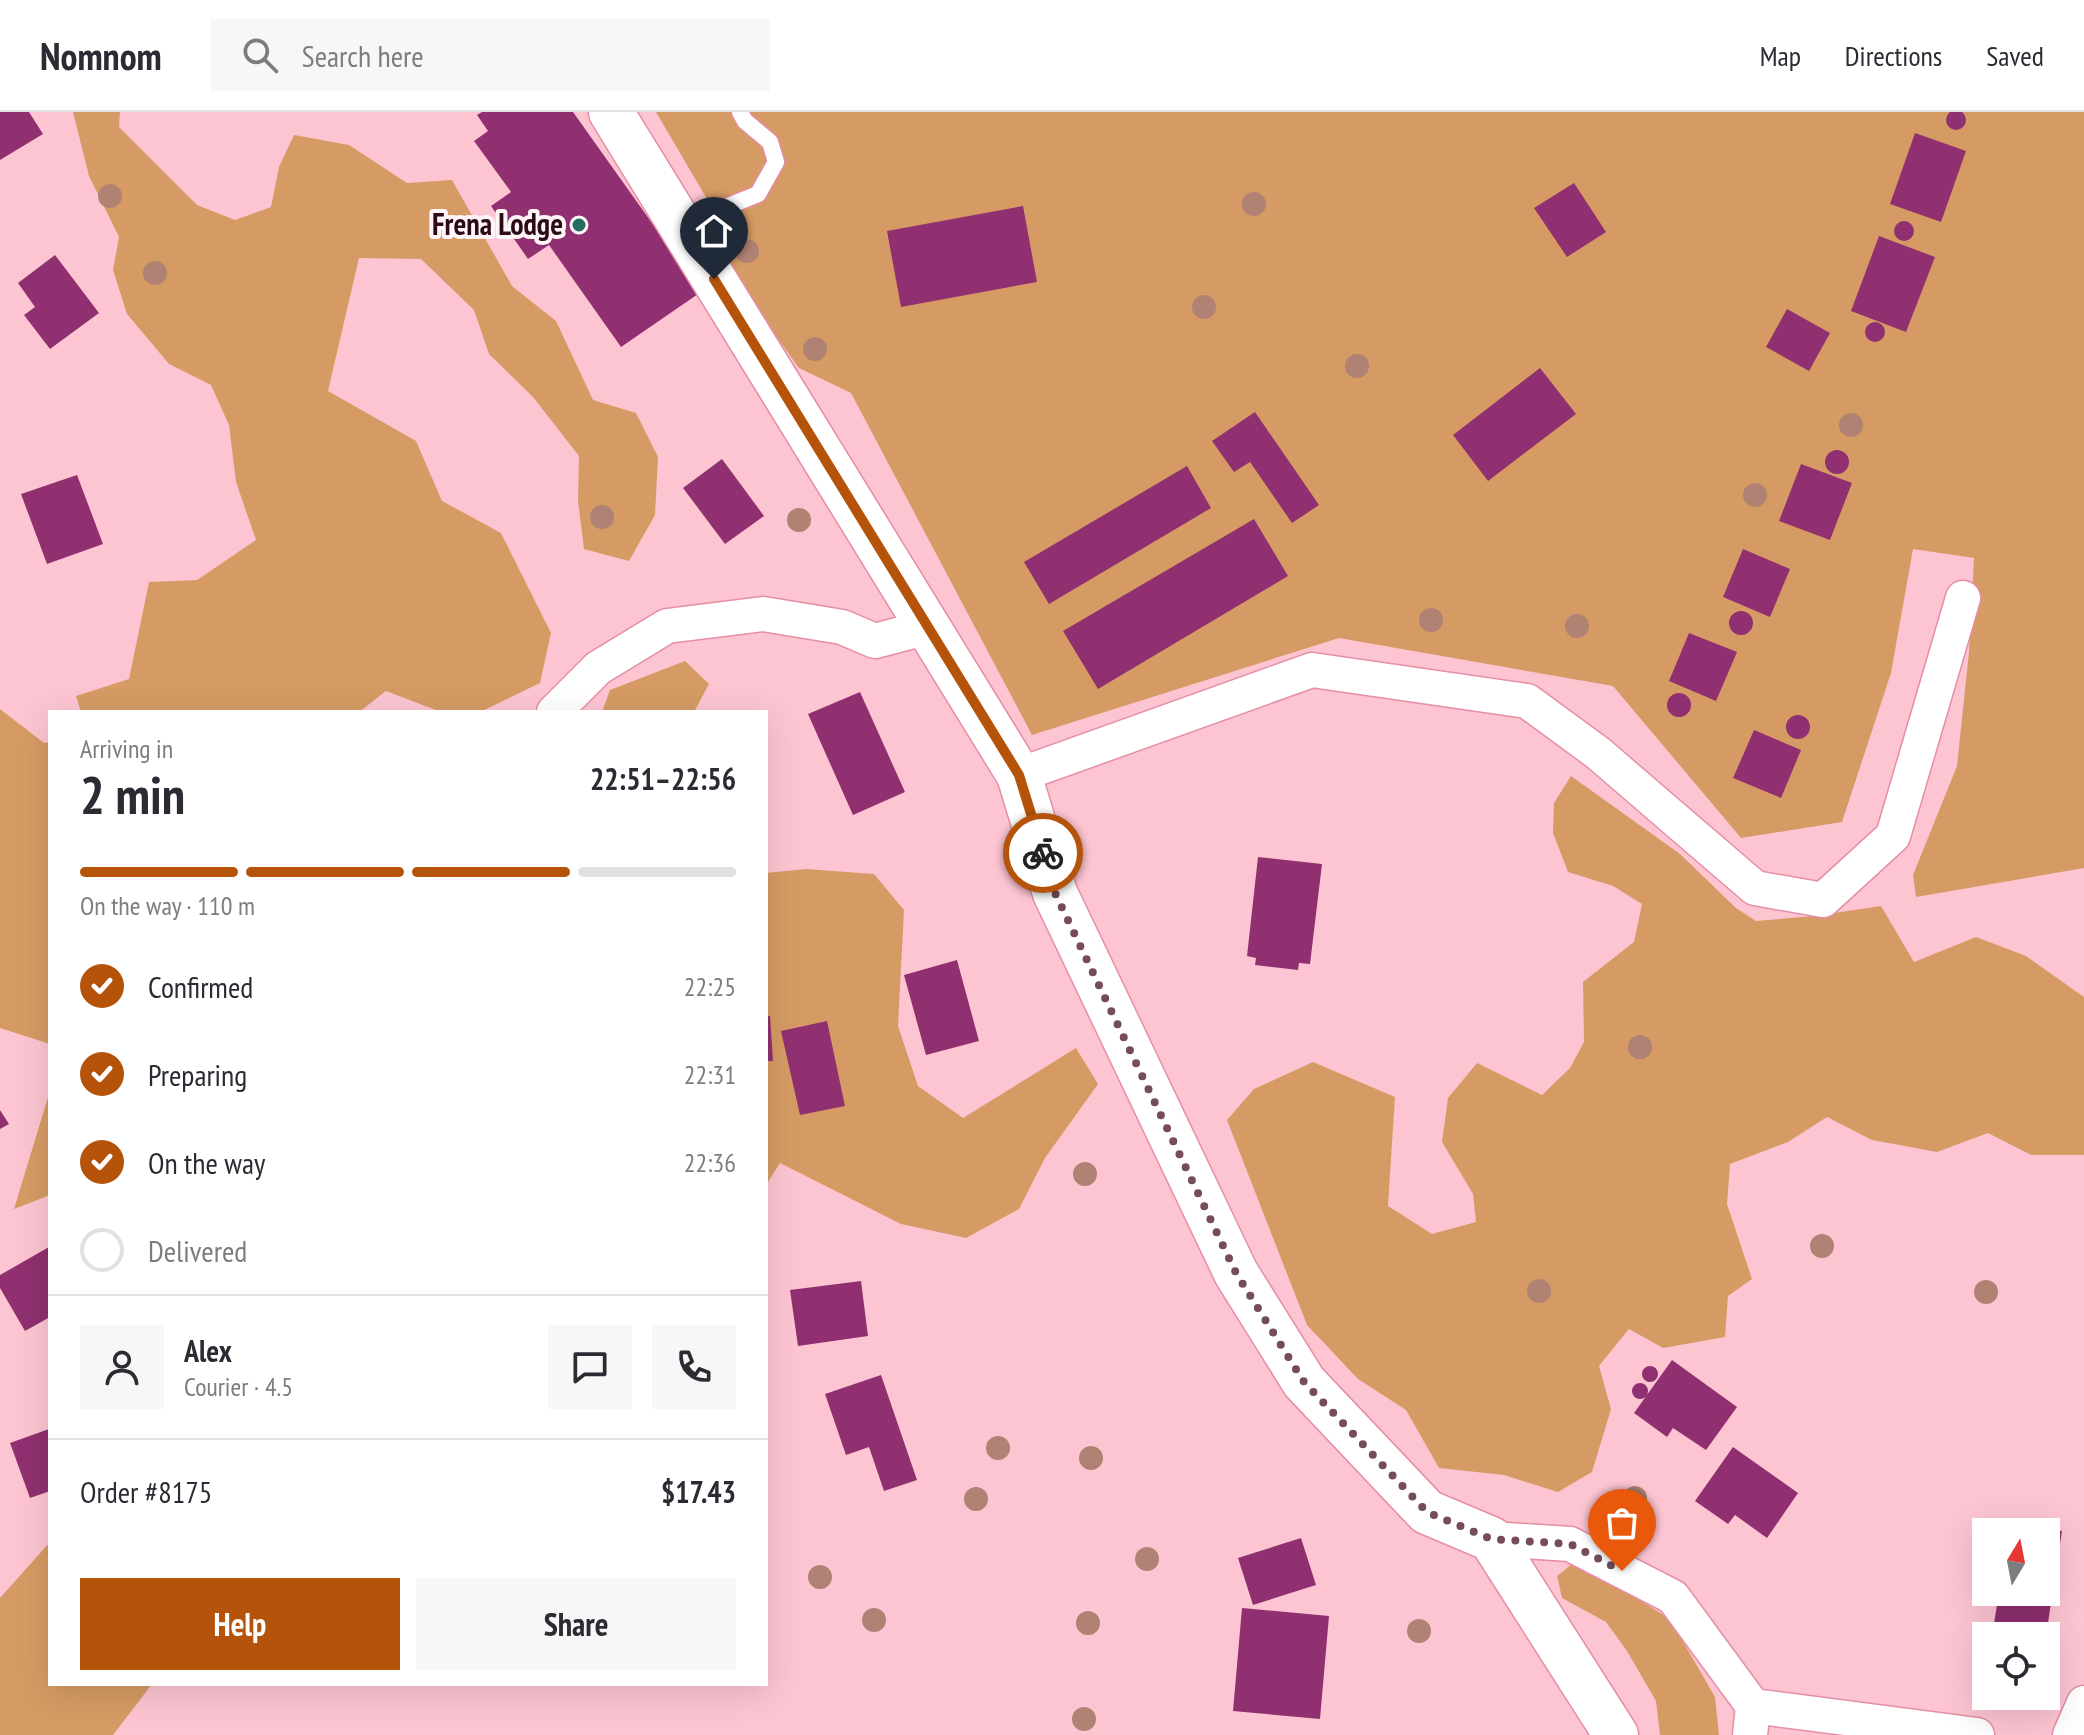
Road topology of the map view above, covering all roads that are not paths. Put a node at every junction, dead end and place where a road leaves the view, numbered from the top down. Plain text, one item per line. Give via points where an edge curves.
1 (611, 112) edge
2 (740, 112) edge
3 (681, 226) junction
4 (1963, 598) dead end
5 (928, 627) junction
6 (556, 710) edge
7 (1019, 775) junction
8 (1491, 1539) junction
9 (2084, 1703) edge
10 (1751, 1720) edge
11 (1616, 1735) edge
12 (1977, 1735) edge
13 (2070, 1735) edge

1 - 3 highway
2 - 3 lane via 770,142 776,162 758,194
3 - 5 highway
4 - 7 street via 1893,836 1823,900 1755,888 1598,753 1527,701 1312,670
5 - 6 street via 875,641 842,627 763,614 667,626 598,668
5 - 7 highway
7 - 8 highway via 1055,893 1236,1273 1304,1382 1427,1512
8 - 10 street via 1570,1544 1673,1597
8 - 11 highway
9 - 13 street
10 - 12 street

